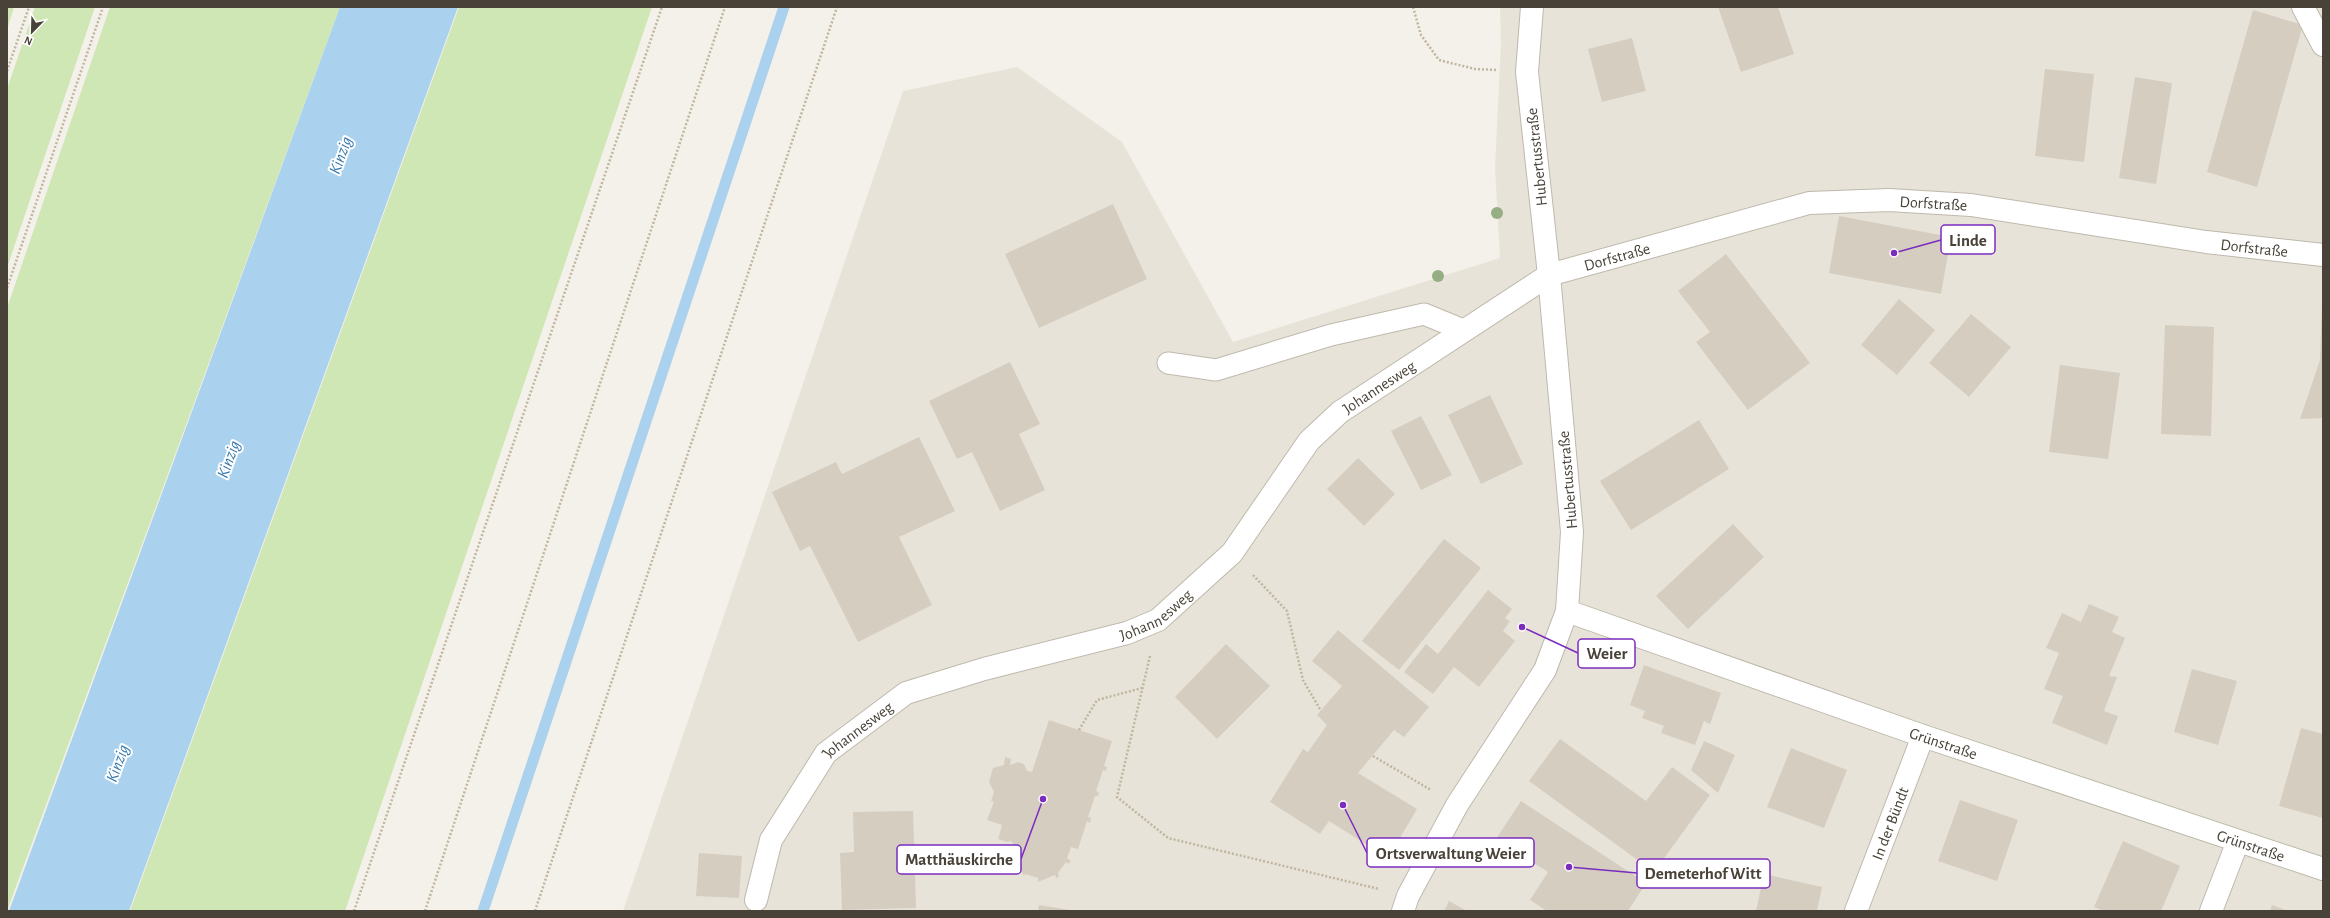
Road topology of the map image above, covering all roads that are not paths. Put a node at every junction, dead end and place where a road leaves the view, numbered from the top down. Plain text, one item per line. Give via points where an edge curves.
1 (1532, 7) edge
2 (2303, 7) edge
3 (2323, 45) edge
4 (2323, 255) edge
5 (1549, 275) junction
6 (1463, 330) junction
7 (1168, 364) dead end
8 (1567, 611) junction
9 (1923, 736) junction
10 (2238, 841) junction
11 (2323, 869) edge
12 (756, 900) dead end
13 (1406, 904) edge
14 (1856, 911) edge
15 (2211, 911) edge

1 - 5 street, Hubertusstraße via 1527,72
2 - 3 street
4 - 5 street, Dorfstraße via 2206,242 1971,205 1889,200 1810,203
5 - 6 street, Johannesweg
5 - 8 street, Hubertusstraße via 1572,532
6 - 7 lane via 1424,314 1331,335 1216,370
6 - 12 street, Johannesweg via 1340,412 1309,441 1232,553 1158,620 1127,633 984,669 906,693 826,753 771,840
8 - 9 street, Grünstraße
8 - 13 street, Hubertusstraße via 1545,670 1457,805
9 - 10 street, Grünstraße
9 - 14 street, In der Bündt
10 - 11 street, Grünstraße
10 - 15 street

